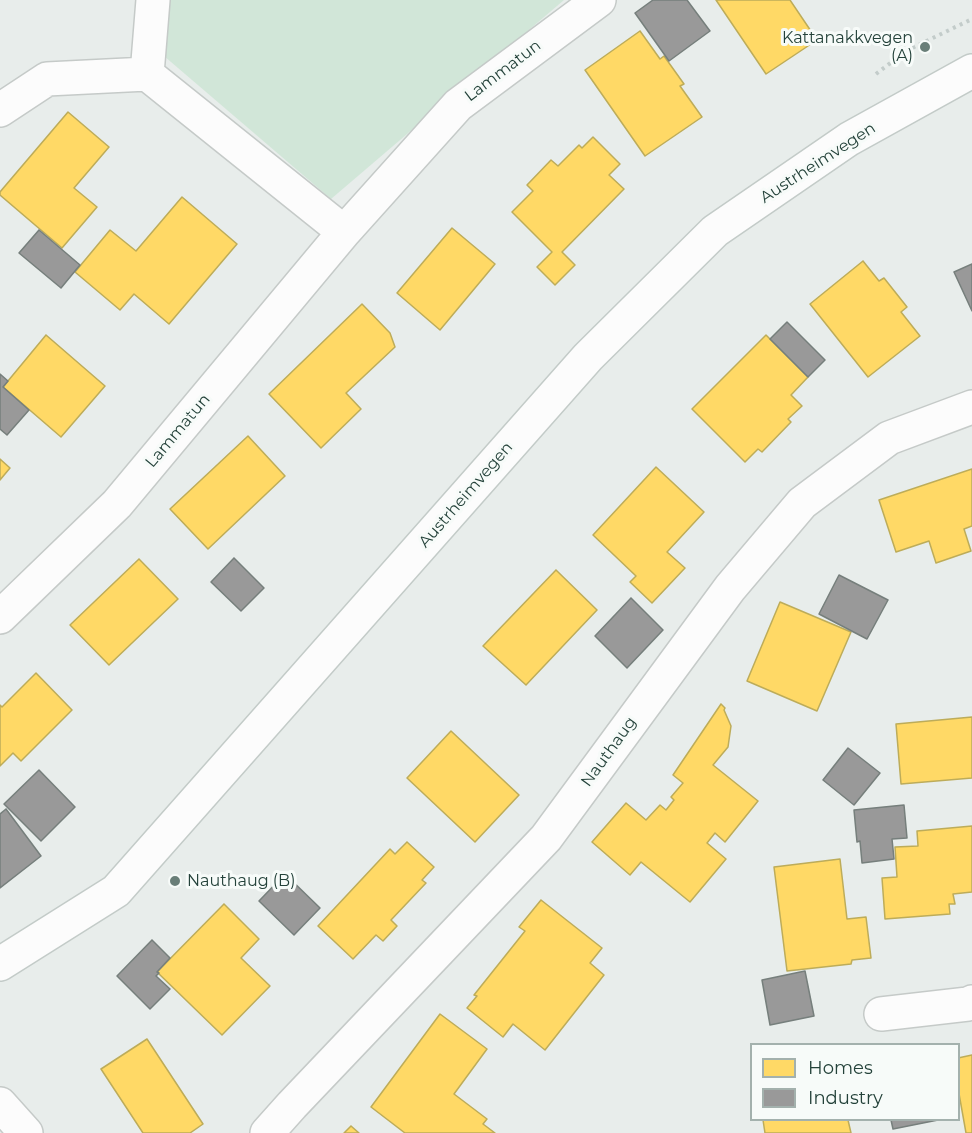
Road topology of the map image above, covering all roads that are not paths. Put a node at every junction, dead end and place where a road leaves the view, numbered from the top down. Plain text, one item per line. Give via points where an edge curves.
1 (153, 0) edge
2 (599, 0) edge
3 (972, 71) edge
4 (147, 74) junction
5 (0, 110) edge
6 (344, 232) junction
7 (972, 407) edge
8 (0, 617) edge
9 (0, 964) edge
10 (972, 1002) edge
11 (881, 1014) dead end
12 (0, 1104) edge
13 (26, 1133) edge
14 (267, 1133) edge

1 - 4 street
2 - 6 street, Lammatun via 458,105
3 - 9 street, Austrheimvegen via 849,139 715,231 588,357 117,891
4 - 5 street via 47,79
4 - 6 street
6 - 8 street, Lammatun via 117,504
7 - 14 street, Nauthaug via 889,438 802,503 730,588 546,838
10 - 11 street
12 - 13 street

